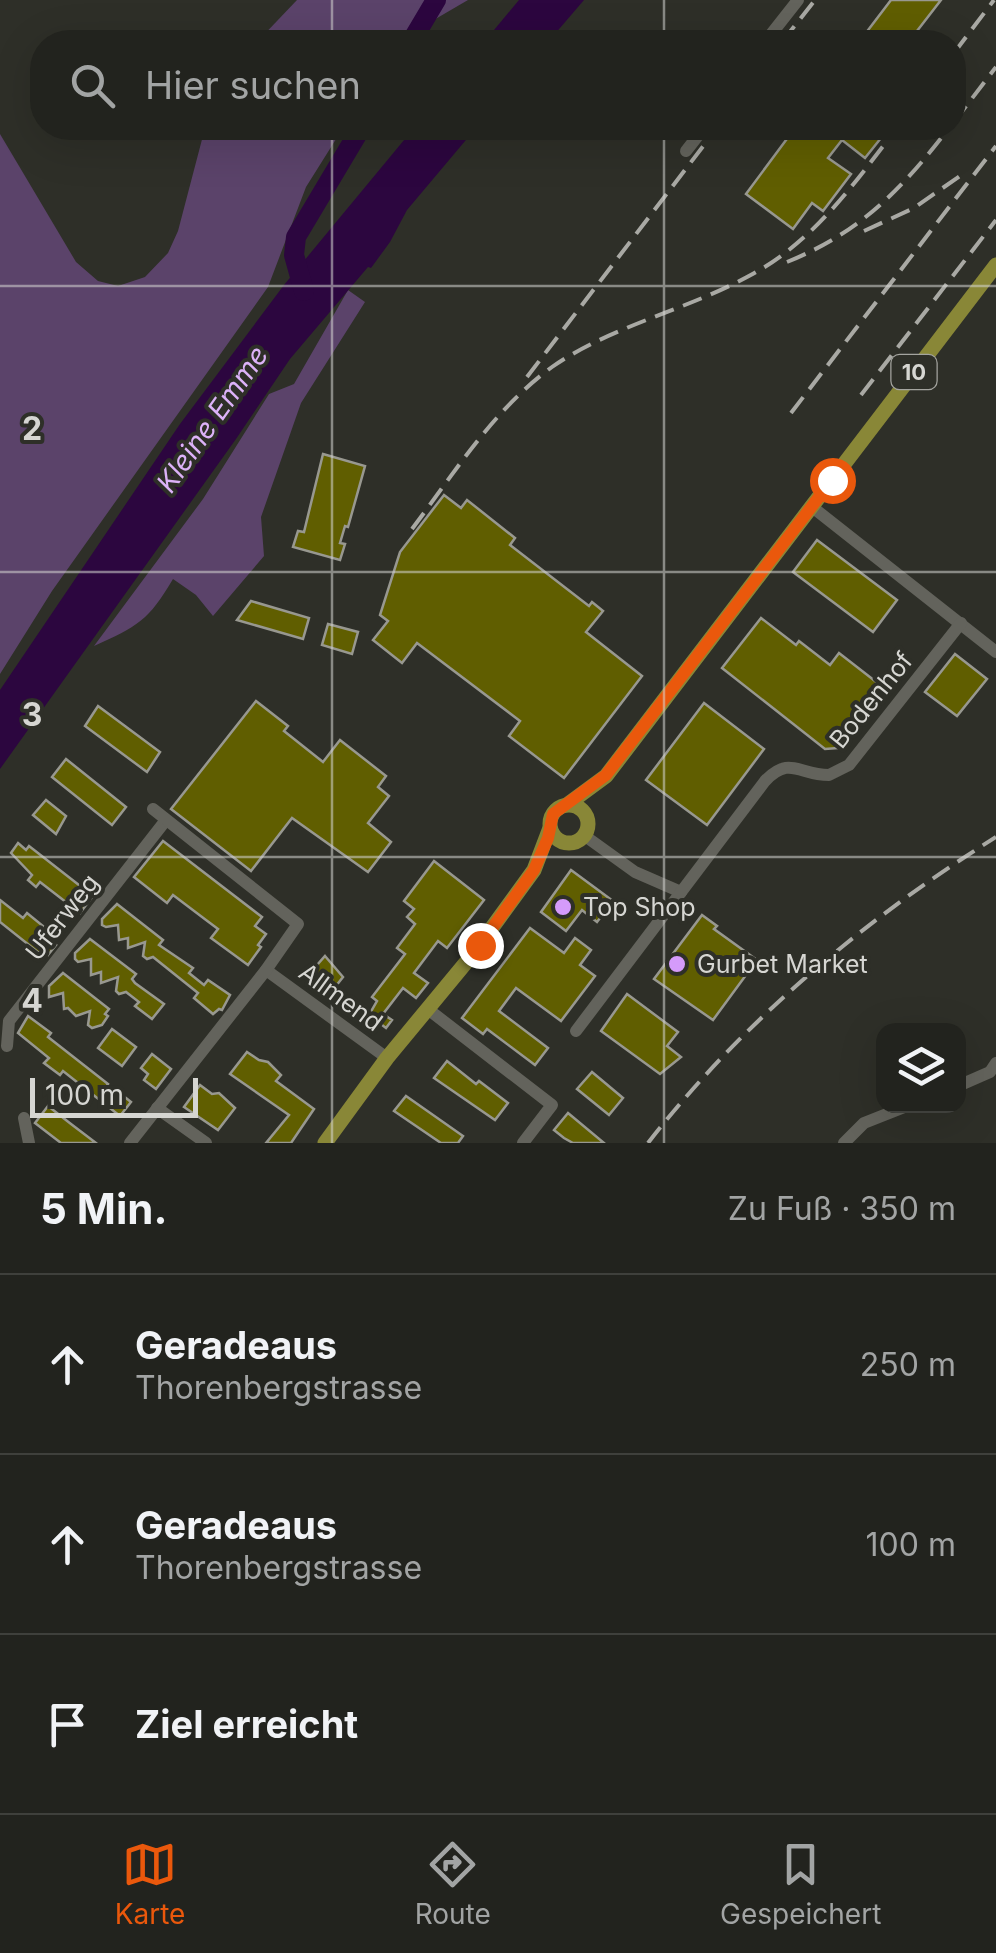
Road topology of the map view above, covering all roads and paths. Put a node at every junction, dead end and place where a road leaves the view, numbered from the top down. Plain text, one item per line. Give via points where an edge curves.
1 (798, 0) edge
2 (775, 30) edge
3 (695, 140) edge
4 (686, 151) dead end
5 (996, 265) edge
6 (812, 506) junction
7 (962, 623) junction
8 (996, 652) edge
9 (606, 776) junction
10 (568, 804) junction
11 (152, 809) dead end
12 (166, 820) junction
13 (550, 828) junction
14 (581, 833) junction
15 (534, 870) junction
16 (681, 892) junction
17 (266, 970) junction
18 (429, 1010) junction
19 (576, 1030) dead end
20 (7, 1046) dead end
21 (387, 1058) junction
22 (993, 1068) edge
23 (966, 1082) edge
24 (156, 1108) junction
25 (891, 1113) edge
26 (24, 1118) dead end
27 (30, 1143) edge
28 (130, 1143) edge
29 (206, 1143) edge
30 (326, 1143) edge
31 (523, 1143) edge
32 (844, 1143) edge

1 - 2 street
3 - 4 street
5 - 6 main road, 10
6 - 7 street
6 - 9 main road, 10
7 - 8 street
7 - 16 street, Bodenhof via 849,765 829,776 776,770
9 - 10 main road, 10
9 - 14 main road, 10
10 - 13 main road, 10 via 553,814
10 - 14 main road via 582,808
11 - 12 street
12 - 17 street, Allmend via 298,924
12 - 20 street, Uferweg via 9,1021
13 - 14 main road via 558,840
13 - 15 main road, 10
14 - 15 main road, 10
14 - 16 street via 635,872
15 - 18 main road, 10
16 - 19 street, Bodenhof
17 - 21 street, Allmend
17 - 24 street
18 - 21 main road, 10
18 - 31 street via 552,1105
21 - 30 main road, 10
22 - 23 street
24 - 28 street
24 - 29 street
25 - 32 street via 864,1124
26 - 27 street

